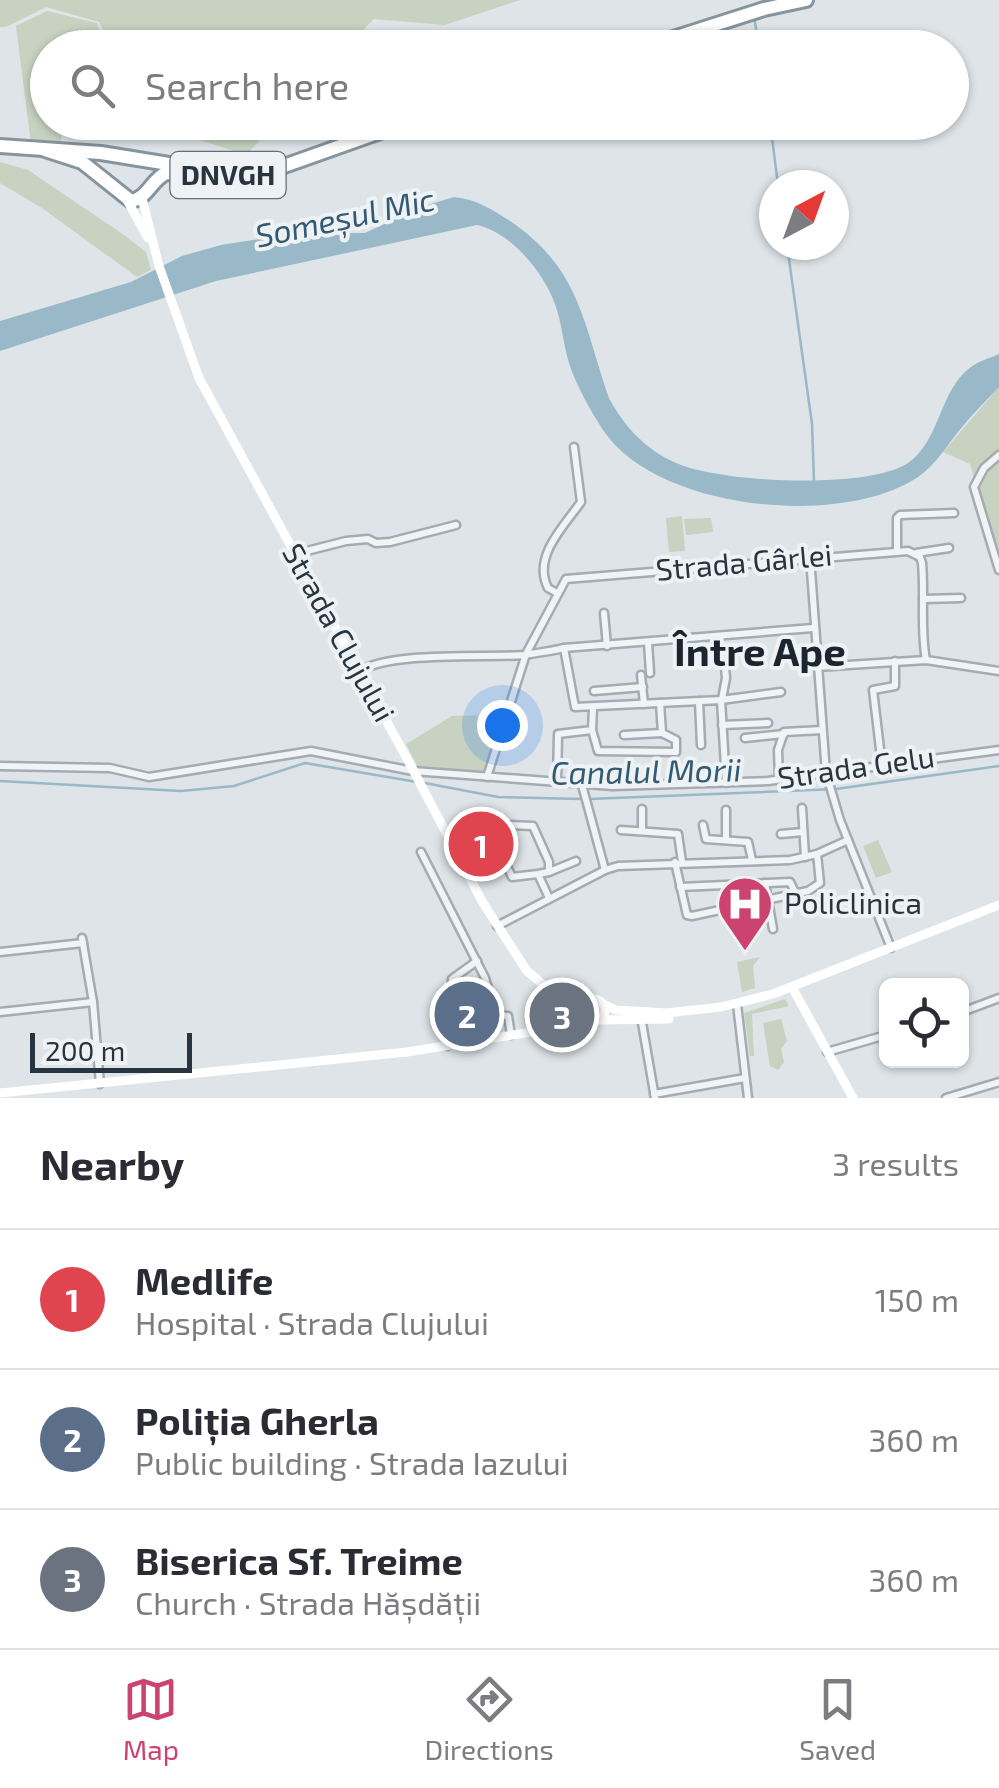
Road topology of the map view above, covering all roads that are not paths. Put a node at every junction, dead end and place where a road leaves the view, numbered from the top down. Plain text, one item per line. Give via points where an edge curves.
1 (806, 0) edge
2 (699, 30) edge
3 (356, 140) edge
4 (0, 146) edge
5 (45, 150) junction
6 (101, 153) junction
7 (316, 154) junction
8 (142, 161) junction
9 (91, 168) junction
10 (144, 196) junction
11 (126, 200) junction
12 (154, 249) junction
13 (574, 446) dead end
14 (999, 455) edge
15 (954, 513) dead end
16 (456, 525) dead end
17 (949, 548) dead end
18 (897, 550) junction
19 (294, 554) junction
20 (918, 555) junction
21 (810, 557) junction
22 (999, 570) edge
23 (557, 594) junction
24 (961, 598) dead end
25 (924, 600) junction
26 (604, 613) dead end
27 (813, 628) junction
28 (648, 642) junction
29 (608, 646) junction
30 (564, 648) junction
31 (526, 654) junction
32 (926, 660) junction
33 (895, 661) junction
34 (817, 667) junction
35 (724, 668) dead end
36 (999, 671) edge
37 (360, 672) junction
38 (642, 687) junction
39 (594, 691) dead end
40 (781, 692) dead end
41 (722, 700) junction
42 (699, 701) junction
43 (660, 703) junction
44 (644, 704) junction
45 (592, 708) junction
46 (768, 723) dead end
47 (722, 725) junction
48 (592, 730) junction
49 (822, 730) junction
50 (662, 733) junction
51 (784, 734) junction
52 (624, 735) dead end
53 (745, 738) dead end
54 (701, 745) dead end
55 (999, 750) edge
56 (0, 766) edge
57 (882, 766) junction
58 (415, 774) junction
59 (826, 774) junction
60 (486, 777) junction
61 (779, 778) junction
62 (557, 782) junction
63 (726, 783) junction
64 (582, 785) junction
65 (802, 808) dead end
66 (642, 809) dead end
67 (726, 810) dead end
68 (703, 825) dead end
69 (621, 830) dead end
70 (642, 830) junction
71 (804, 832) junction
72 (781, 834) dead end
73 (726, 840) junction
74 (848, 840) junction
75 (422, 852) dead end
76 (817, 854) junction
77 (805, 858) junction
78 (752, 860) junction
79 (576, 861) dead end
80 (678, 862) junction
81 (606, 870) junction
82 (549, 872) junction
83 (538, 874) junction
84 (765, 883) junction
85 (680, 888) junction
86 (795, 892) junction
87 (549, 898) junction
88 (767, 902) junction
89 (999, 905) edge
90 (496, 926) junction
91 (773, 929) dead end
92 (891, 948) junction
93 (0, 952) edge
94 (477, 961) junction
95 (792, 987) junction
96 (999, 998) edge
97 (93, 1002) junction
98 (603, 1004) junction
99 (737, 1006) junction
100 (969, 1009) edge
101 (631, 1010) junction
102 (0, 1012) edge
103 (590, 1014) junction
104 (658, 1016) junction
105 (644, 1018) junction
106 (512, 1037) junction
107 (879, 1037) edge
108 (447, 1046) junction
109 (827, 1052) junction
110 (746, 1078) junction
111 (999, 1082) edge
112 (100, 1084) junction
113 (0, 1093) edge
114 (655, 1096) edge
115 (748, 1098) edge
116 (853, 1098) edge
117 (946, 1098) edge

1 - 2 highway
3 - 7 highway, DNVGH
4 - 5 highway
5 - 6 highway
5 - 9 highway
6 - 8 highway
6 - 9 highway via 91,158
7 - 8 highway, DNVGH via 235,170
7 - 10 highway, DNVGH via 249,174 166,172
8 - 10 highway via 148,173
9 - 11 highway
10 - 11 highway
10 - 12 main road, Strada Clujului
11 - 12 main road, Strada Clujului
12 - 19 main road, Strada Clujului via 198,378
13 - 23 street via 581,502 548,549 544,573
14 - 22 street via 974,487
15 - 18 street via 900,515
16 - 19 street via 390,542 346,541
17 - 20 street, Strada Gârlei
18 - 20 street, Strada Gârlei
18 - 21 street, Strada Gârlei
19 - 37 main road, Strada Clujului
20 - 25 street
21 - 23 street, Strada Gârlei via 566,579
21 - 27 street
23 - 31 street
24 - 25 street
25 - 32 street
26 - 29 street
27 - 28 street
27 - 34 street
28 - 29 street
28 - 38 street
29 - 30 street
30 - 31 street
30 - 45 street via 573,704
31 - 37 street via 394,661
31 - 60 street
32 - 33 street
32 - 36 street
33 - 34 street
33 - 57 street via 895,686 872,690
34 - 49 street
35 - 41 street
37 - 58 main road, Strada Clujului
38 - 39 street
38 - 44 street
40 - 41 street
41 - 42 street
41 - 47 street
42 - 43 street
42 - 54 street
43 - 44 street
43 - 50 street
44 - 45 street
45 - 48 street
46 - 47 street
47 - 63 street
48 - 50 street via 598,752 676,752 676,740
48 - 62 street via 558,734
49 - 51 street
49 - 59 street
50 - 52 street
51 - 53 street
51 - 61 street
55 - 57 street, Strada Gelu
56 - 58 street, Strada Gelu via 110,768 150,778 311,750
57 - 59 street, Strada Gelu
58 - 60 street, Strada Gelu
58 - 90 main road, Strada Clujului
59 - 61 street, Strada Gelu
59 - 74 street
60 - 62 street, Strada Gelu
61 - 63 street, Strada Gelu
62 - 64 street, Strada Gelu
63 - 64 street, Strada Gelu
64 - 81 street
65 - 71 street
66 - 70 street
67 - 73 street
68 - 73 street via 706,839
69 - 70 street
70 - 80 street via 678,834
71 - 72 street
71 - 77 street
73 - 78 street via 748,842
74 - 76 street
74 - 92 street
75 - 94 street
76 - 77 street
76 - 86 street via 820,883
77 - 78 street
78 - 80 street
79 - 82 street
80 - 81 street
80 - 85 street
81 - 87 street
82 - 83 street
82 - 83 street via 534,826 487,824 512,877
83 - 87 street
84 - 85 street
84 - 86 street via 790,882
84 - 88 street
85 - 88 street via 687,915
86 - 88 street
87 - 90 street
88 - 91 street
89 - 92 main road
90 - 103 main road, Strada Clujului via 526,971
92 - 95 main road
93 - 97 street via 82,940
94 - 106 street via 490,1008 508,1016
94 - 108 street via 452,979
95 - 99 main road
95 - 109 main road
96 - 100 street
97 - 102 street
97 - 112 street
98 - 101 main road, Strada Clujului
98 - 103 main road, Strada Clujului
98 - 103 main road via 604,1012
99 - 104 main road
99 - 110 street
101 - 104 main road, Strada Clujului
101 - 105 street
103 - 105 main road, Strada Clujului
103 - 106 main road via 574,1025
104 - 105 main road, Strada Clujului
105 - 114 street
106 - 108 main road
107 - 109 street
108 - 112 main road
109 - 116 main road
110 - 114 street
110 - 115 street
111 - 117 street
112 - 113 main road

